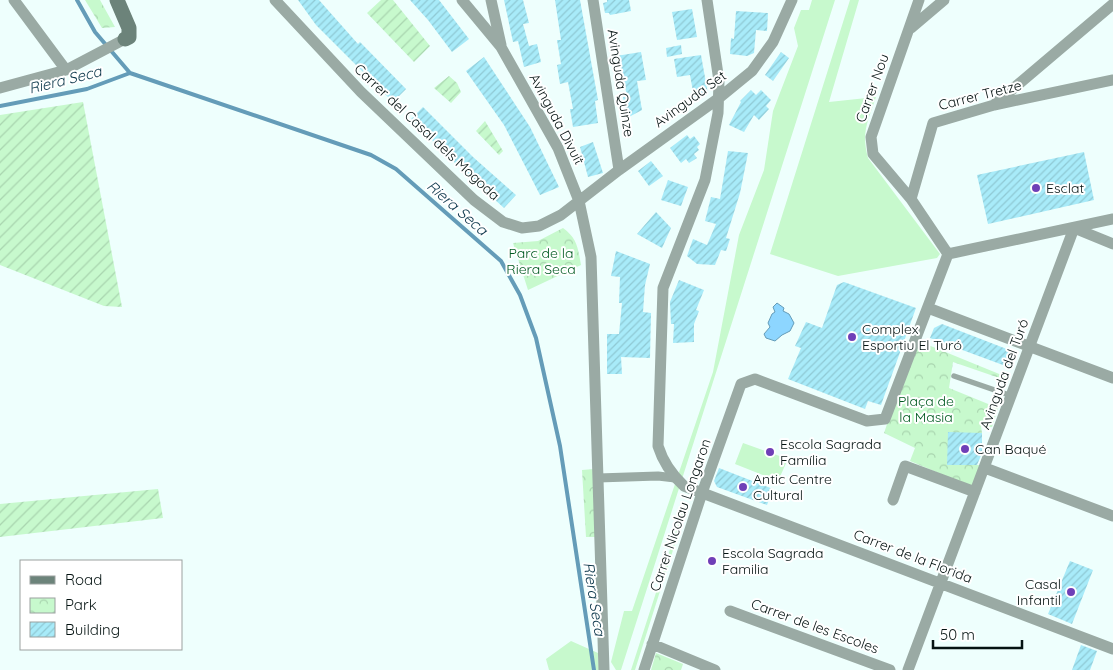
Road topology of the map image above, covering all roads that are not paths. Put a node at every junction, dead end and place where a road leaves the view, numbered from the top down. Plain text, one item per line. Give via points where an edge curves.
1 (14, 0) edge
2 (117, 0) edge
3 (275, 0) edge
4 (462, 0) edge
5 (491, 0) edge
6 (593, 0) edge
7 (707, 0) edge
8 (792, 0) edge
9 (919, 0) edge
10 (944, 0) edge
11 (1113, 4) edge
12 (910, 28) junction
13 (125, 39) joint
14 (501, 47) junction
15 (66, 70) junction
16 (1113, 80) edge
17 (0, 88) edge
18 (720, 98) junction
19 (994, 105) junction
20 (619, 170) junction
21 (911, 199) junction
22 (579, 200) junction
23 (1113, 219) edge
24 (1074, 228) junction
25 (1113, 244) edge
26 (948, 254) junction
27 (928, 308) junction
28 (1030, 346) junction
29 (954, 376) dead end
30 (1113, 378) edge
31 (1012, 396) junction
32 (985, 468) junction
33 (598, 478) junction
34 (675, 478) junction
35 (975, 492) junction
36 (702, 493) junction
37 (893, 500) dead end
38 (1113, 516) edge
39 (941, 583) junction
40 (730, 611) dead end
41 (652, 644) junction
42 (1113, 649) edge
43 (604, 670) edge
44 (644, 670) edge
45 (715, 670) edge
46 (890, 670) edge
47 (908, 670) edge

1 - 15 street
2 - 13 main road via 129,28 129,37
3 - 22 street, Carrer del Casal dels Mogoda via 361,92 474,200 503,222 522,228 539,226 561,215
4 - 14 street, Avinguda Divuit
5 - 14 street
6 - 20 street, Avinguda Quinze
7 - 18 street
8 - 18 street, Avinguda Set via 774,42 752,72
9 - 12 street, Carrer Nou
10 - 12 street
11 - 19 street
12 - 21 street, Carrer Nou via 870,137 874,154
13 - 15 street
14 - 22 street, Avinguda Divuit via 558,148
15 - 17 street
16 - 19 street, Carrer Tretze
18 - 20 street, Avinguda Set
18 - 34 street via 704,180 663,288 658,446
19 - 21 street, Carrer Tretze via 933,123
20 - 22 street, Avinguda Set
21 - 26 street, Carrer Nou
22 - 33 street, Avinguda Divuit via 591,257
23 - 24 street
24 - 25 street
24 - 26 street
24 - 28 street, Avinguda del Turó
26 - 27 street
27 - 28 street
27 - 36 street, Carrer Nicolau Longaron via 885,419 867,421 755,379 741,384
28 - 30 street
28 - 31 street, Avinguda del Turó
29 - 31 lane
31 - 32 street, Avinguda del Turó
32 - 35 street, Avinguda del Turó
32 - 38 street
33 - 34 street
33 - 43 street, Avinguda Divuit
34 - 36 street, Carrer de la Florida via 684,486
35 - 37 street via 905,466
35 - 39 street, Avinguda del Turó
36 - 39 street, Carrer de la Florida
36 - 41 street, Carrer Nicolau Longaron
39 - 42 street, Carrer de la Florida
39 - 47 street, Avinguda del Turó
40 - 46 street, Carrer de les Escoles
41 - 44 street, Carrer Nicolau Longaron
41 - 45 street

